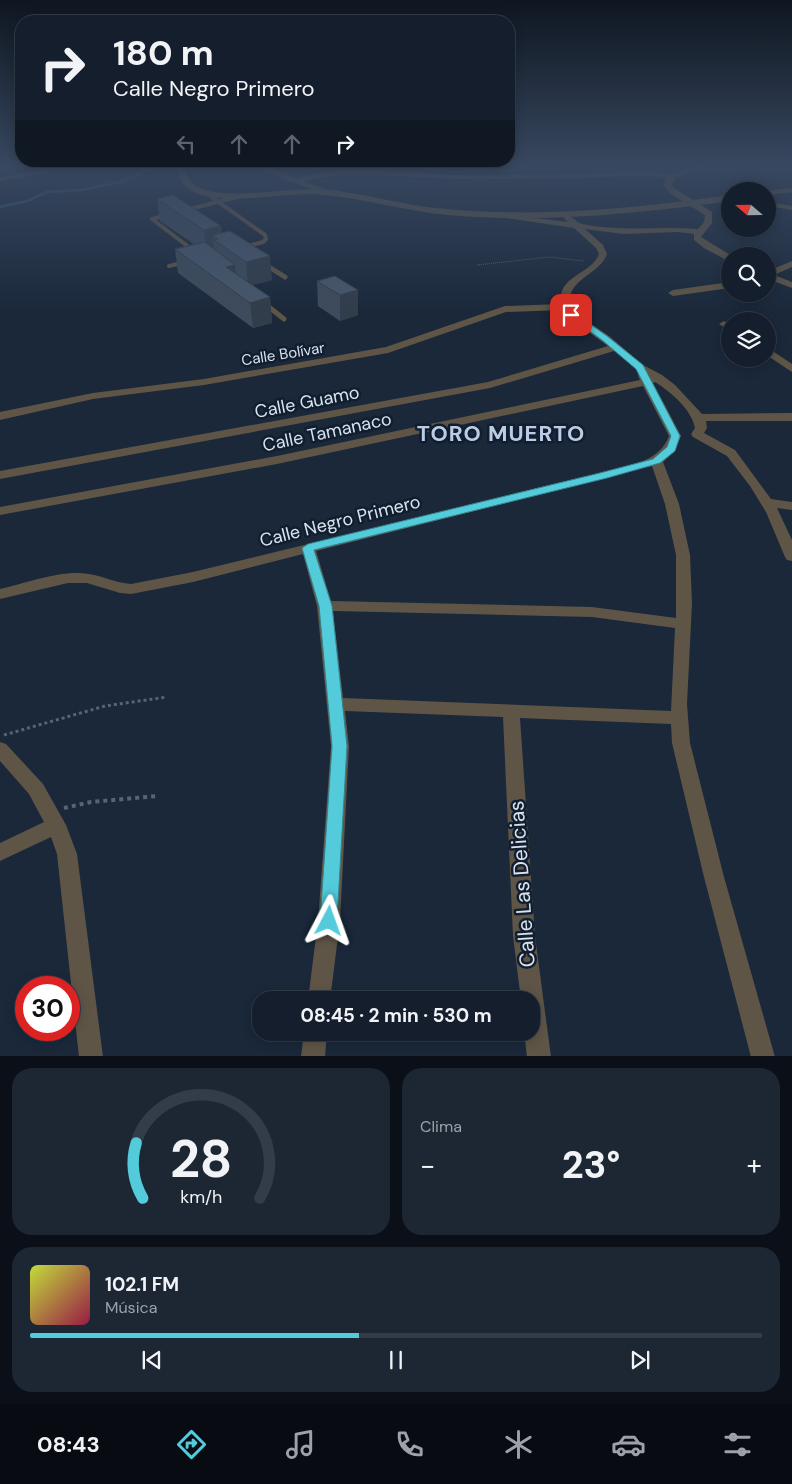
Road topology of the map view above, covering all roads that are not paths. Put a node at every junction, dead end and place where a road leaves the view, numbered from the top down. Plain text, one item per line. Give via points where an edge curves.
1 (175, 213) edge
2 (188, 213) edge
3 (233, 213) edge
4 (467, 213) edge
5 (609, 213) edge
6 (707, 213) edge
7 (193, 216) edge
8 (497, 216) junction
9 (566, 216) junction
10 (574, 225) junction
11 (700, 232) junction
12 (196, 252) edge
13 (248, 253) edge
14 (721, 254) edge
15 (256, 258) edge
16 (195, 260) edge
17 (792, 264) edge
18 (170, 266) dead end
19 (776, 271) edge
20 (285, 277) dead end
21 (776, 278) edge
22 (792, 285) edge
23 (721, 286) edge
24 (673, 293) dead end
25 (262, 302) edge
26 (566, 307) junction
27 (284, 319) dead end
28 (616, 347) junction
29 (776, 357) edge
30 (792, 369) edge
31 (652, 380) junction
32 (0, 416) edge
33 (699, 418) junction
34 (792, 418) edge
35 (697, 434) junction
36 (676, 436) junction
37 (656, 461) junction
38 (0, 475) edge
39 (769, 503) junction
40 (792, 506) edge
41 (0, 511) edge
42 (308, 548) junction
43 (792, 557) edge
44 (0, 594) edge
45 (325, 606) junction
46 (683, 624) junction
47 (337, 704) junction
48 (511, 710) junction
49 (680, 718) junction
50 (0, 748) edge
51 (52, 818) junction
52 (0, 852) edge
53 (321, 991) edge
54 (315, 1041) edge
55 (91, 1056) edge
56 (313, 1056) edge
57 (539, 1056) edge
58 (763, 1056) edge

1 - 12 lane via 152,219
2 - 7 lane
3 - 13 lane via 265,235 262,242 241,248
4 - 8 street
5 - 9 street
6 - 11 street via 710,216 708,223
8 - 9 street
8 - 10 street
9 - 10 street
10 - 11 street via 623,232
10 - 26 street via 603,251 598,264 571,284 565,296
11 - 14 street via 697,238 700,242
15 - 20 lane
16 - 18 lane
17 - 19 street
21 - 22 street
23 - 24 street
25 - 27 lane
26 - 28 street via 571,315
26 - 32 street, Calle Bolívar via 500,310 388,350 204,382 92,396
28 - 31 street
28 - 38 street, Calle Guamo via 490,385
29 - 30 street
31 - 33 street via 671,386
31 - 36 street
31 - 41 street, Calle Tamanaco via 277,460
33 - 34 street
33 - 35 street via 701,428
35 - 36 street
35 - 39 street via 732,453
36 - 37 street via 671,448
37 - 42 street, Calle Negro Primero
37 - 46 street via 672,504 683,555
39 - 40 street
39 - 43 street
42 - 44 street, Calle Negro Primero via 141,588 120,588 88,578 68,578
42 - 45 street
45 - 46 street via 592,612
45 - 47 street
46 - 49 street
47 - 48 street
47 - 53 street via 340,746 335,837
48 - 49 street
48 - 57 street, Calle Las Delicias via 524,936
49 - 58 street via 686,769
50 - 51 street via 36,789
51 - 52 street
51 - 55 street via 67,854
54 - 56 street

